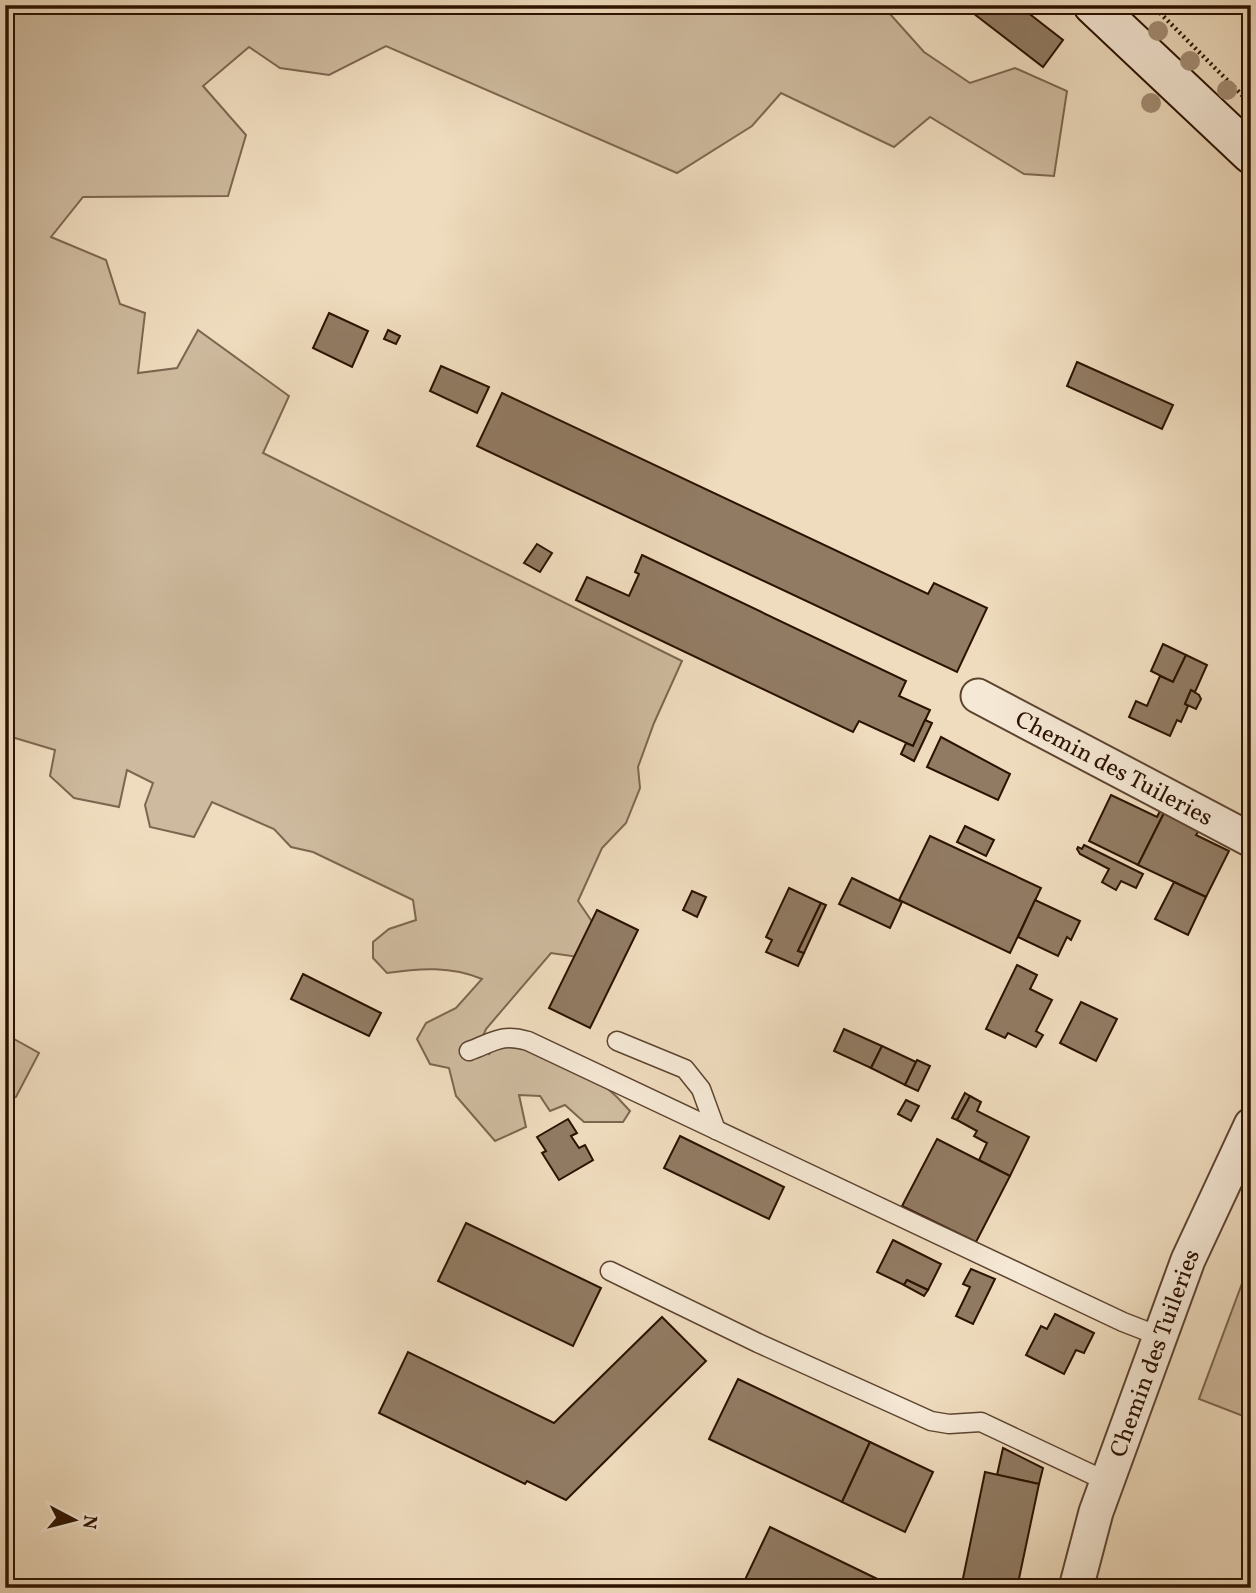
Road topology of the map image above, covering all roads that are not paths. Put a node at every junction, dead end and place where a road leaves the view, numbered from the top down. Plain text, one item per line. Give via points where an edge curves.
1 (1093, 5) edge
2 (1251, 154) edge
3 (978, 696) dead end
4 (1251, 840) edge
5 (617, 1041) dead end
6 (469, 1051) dead end
7 (1251, 1125) edge
8 (716, 1130) junction
9 (610, 1270) dead end
10 (1159, 1336) junction
11 (1108, 1482) junction
12 (1076, 1588) edge

1 - 2 main road
3 - 4 street, Chemin des Tuileries
5 - 8 lane via 685,1069 701,1089
6 - 8 lane via 502,1037 528,1041
7 - 10 street, Chemin des Tuileries via 1188,1260
8 - 10 lane
9 - 11 lane via 931,1421 981,1422
10 - 11 street, Chemin des Tuileries
11 - 12 street, Chemin des Tuileries

